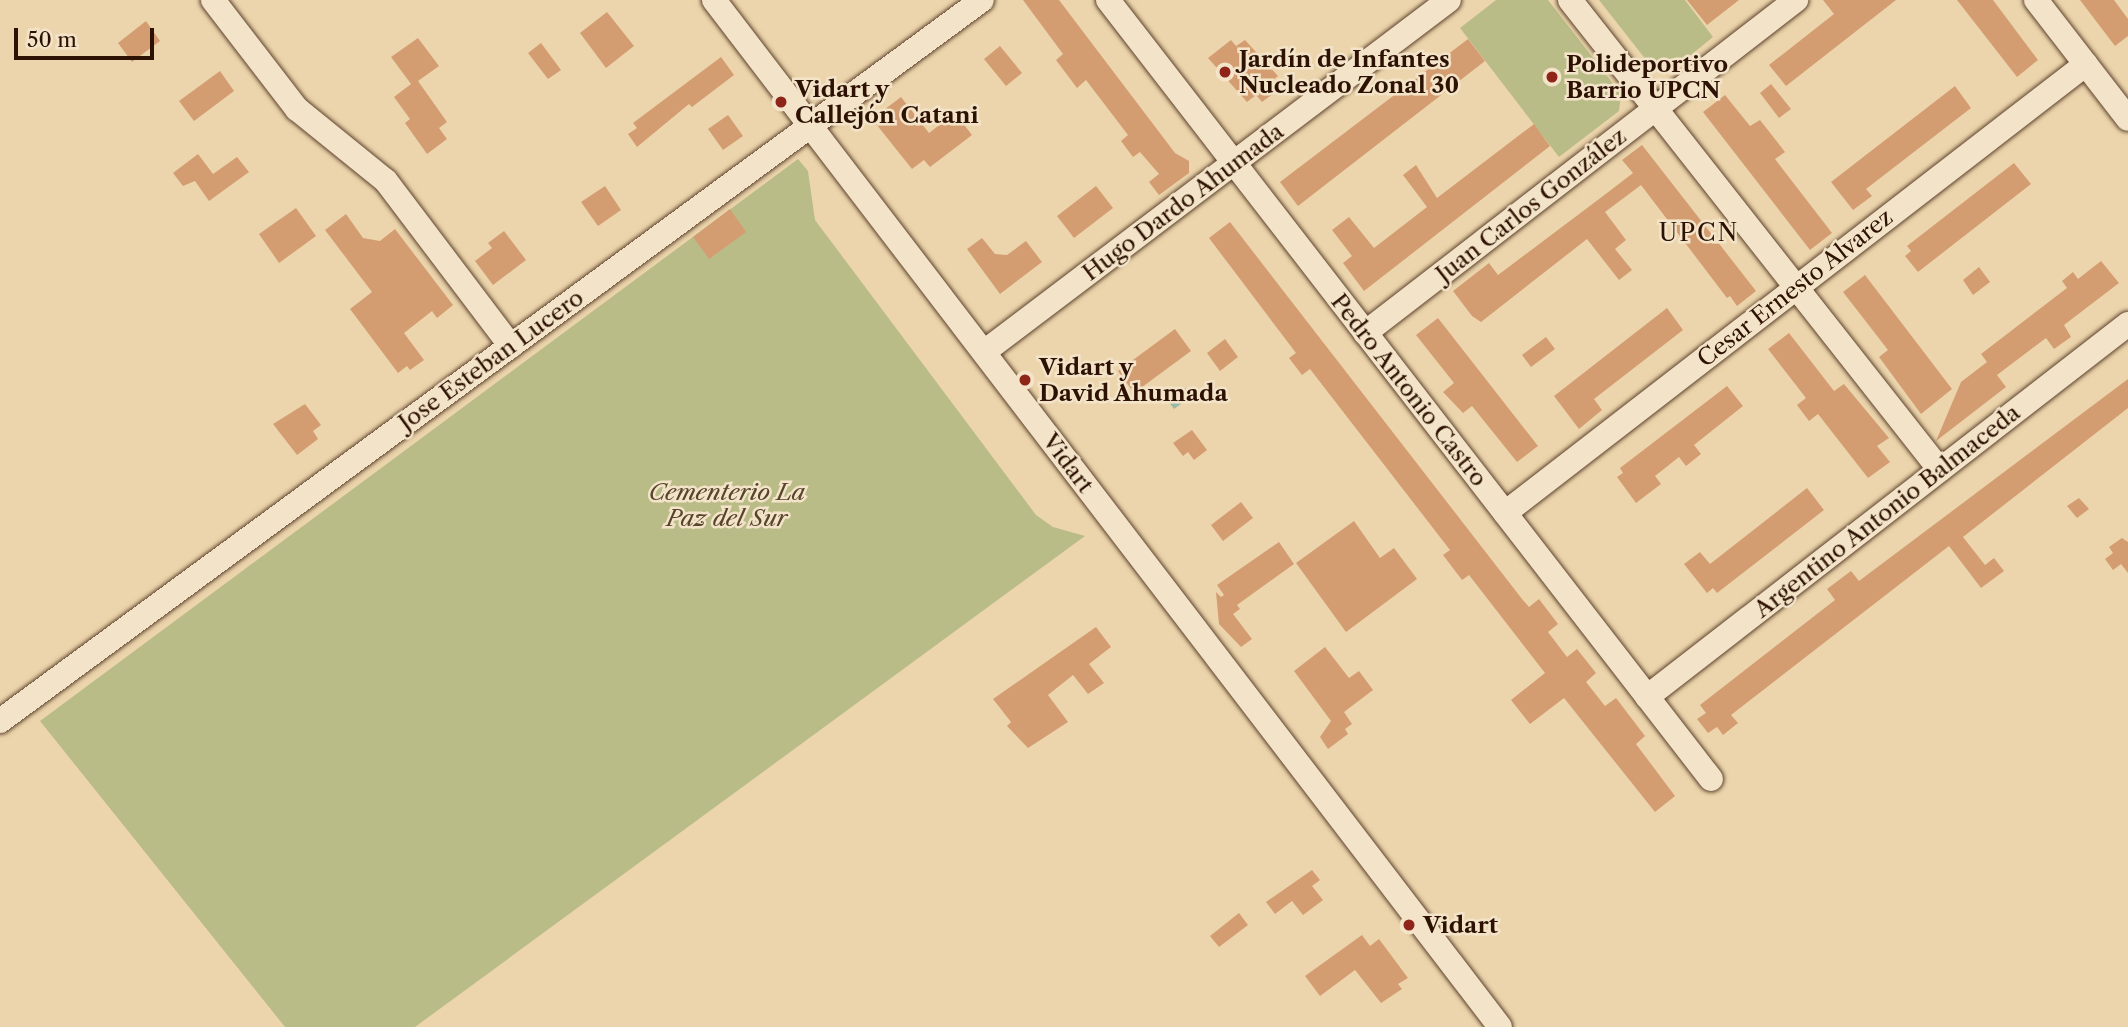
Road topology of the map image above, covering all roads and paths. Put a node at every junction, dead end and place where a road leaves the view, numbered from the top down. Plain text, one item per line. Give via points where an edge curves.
1 (213, 0) edge
2 (714, 0) edge
3 (982, 0) edge
4 (1108, 0) edge
5 (1449, 0) edge
6 (1570, 0) edge
7 (1796, 0) edge
8 (2036, 0) edge
9 (2085, 64) junction
10 (1655, 109) junction
11 (2128, 119) edge
12 (811, 127) junction
13 (1234, 163) junction
14 (1796, 288) junction
15 (2128, 324) edge
16 (1365, 333) junction
17 (511, 346) junction
18 (984, 352) junction
19 (1940, 470) junction
20 (1505, 513) junction
21 (1647, 697) junction
22 (0, 721) edge
23 (1711, 779) dead end
24 (1500, 1027) edge

1 - 17 street via 297,109 386,181
2 - 12 street, Vidart
3 - 12 street, Jose Esteban Lucero
4 - 13 street, Pedro Antonio Castro
5 - 13 street, Hugo Dardo Ahumada
6 - 10 street
7 - 10 street, Juan Carlos González
8 - 9 street
9 - 11 street
9 - 14 street, Cesar Ernesto Alvarez
10 - 14 street
10 - 16 street, Juan Carlos González
12 - 17 street, Jose Esteban Lucero
12 - 18 street, Vidart
13 - 16 street, Pedro Antonio Castro
13 - 18 street, Hugo Dardo Ahumada
14 - 19 street
14 - 20 street, Cesar Ernesto Alvarez
15 - 19 street, Argentino Antonio Balmaceda
16 - 20 street, Pedro Antonio Castro
17 - 22 street, Jose Esteban Lucero
18 - 24 street, Vidart
19 - 21 street, Argentino Antonio Balmaceda
20 - 21 street, Pedro Antonio Castro
21 - 23 street, Pedro Antonio Castro

